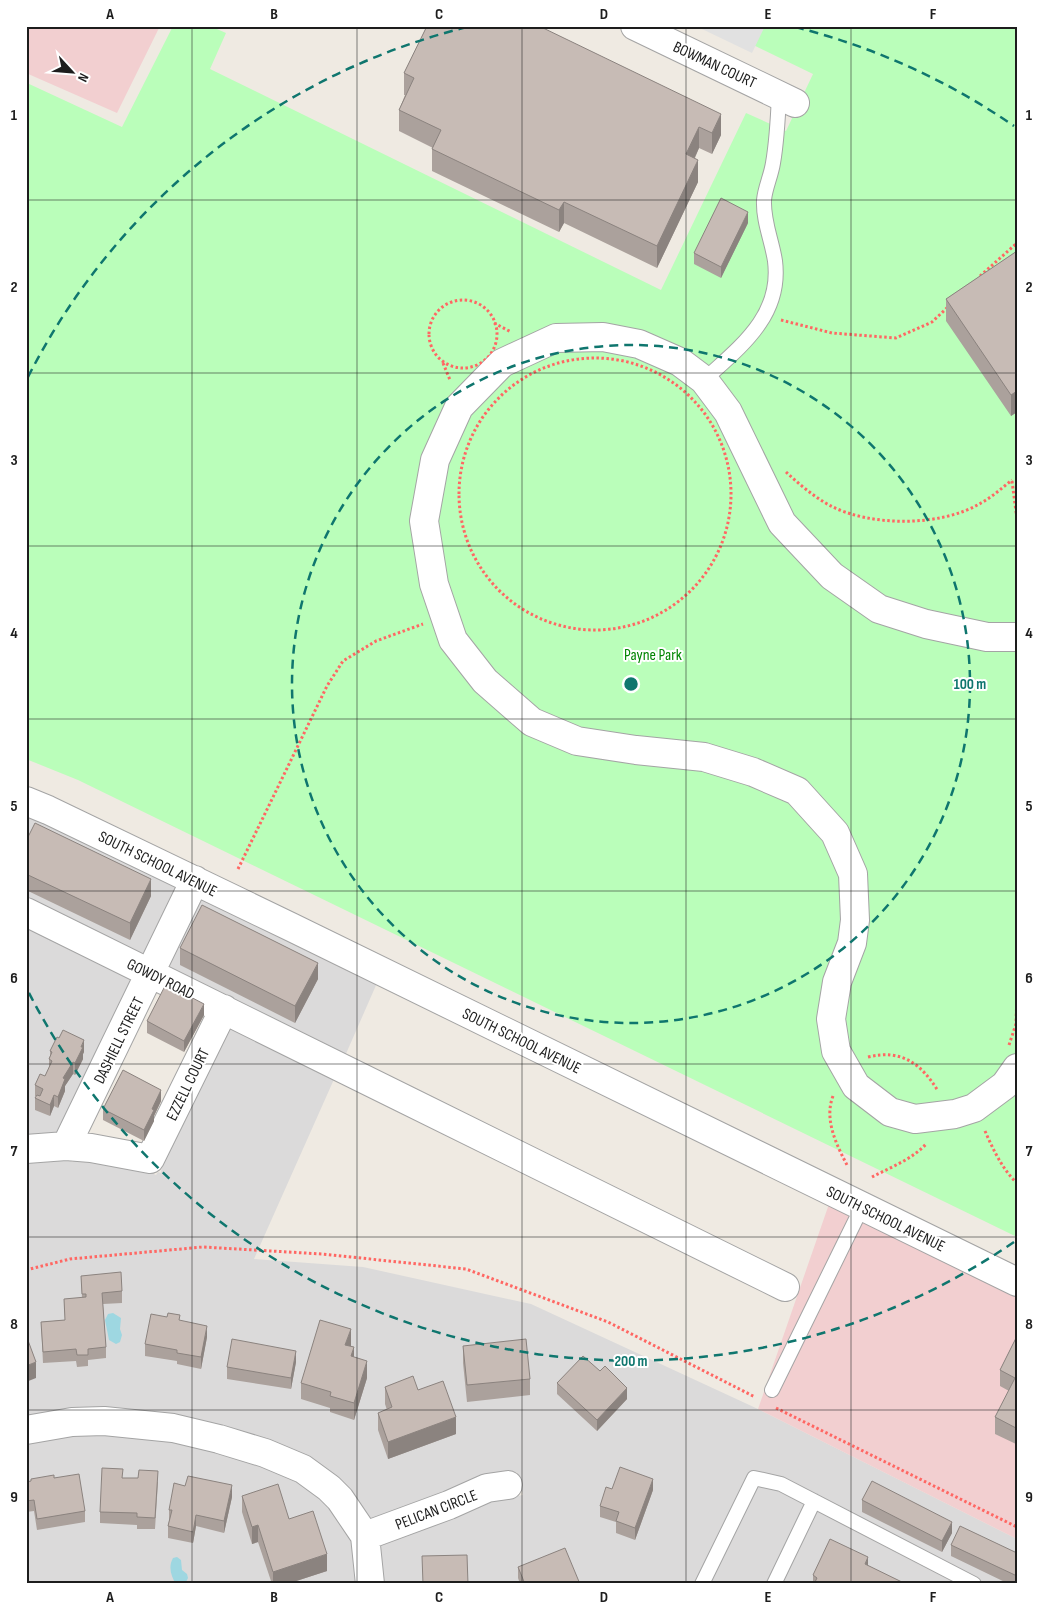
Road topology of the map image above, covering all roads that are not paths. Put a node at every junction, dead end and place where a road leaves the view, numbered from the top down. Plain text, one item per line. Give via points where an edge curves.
1 (635, 26) edge
2 (787, 99) joint
3 (704, 380) junction
4 (1017, 637) edge
5 (26, 801) edge
6 (195, 880) junction
7 (26, 912) edge
8 (151, 972) junction
9 (224, 1009) junction
10 (1017, 1068) edge
11 (66, 1146) junction
12 (26, 1149) edge
13 (862, 1207) junction
14 (1017, 1282) edge
15 (785, 1287) dead end
16 (772, 1390) dead end
17 (26, 1430) edge
18 (508, 1485) dead end
19 (814, 1501) junction
20 (366, 1536) junction
21 (370, 1584) edge
22 (702, 1584) edge
23 (774, 1584) edge
24 (974, 1584) edge

1 - 2 street, BOWMAN COURT
2 - 3 lane via 764,198 776,263 772,297 765,316 740,347
3 - 4 street via 728,412 782,523 832,576 879,609 987,638
3 - 10 street via 680,362 639,344 603,337 556,338 502,363 459,407 435,460 424,521 434,584 453,640 485,681 532,722 577,741 704,757 753,772 797,792 835,833 853,874 855,920 852,943 837,982 831,1019 836,1051 856,1086 890,1112 915,1119 974,1108 1005,1085
5 - 6 street, SOUTH SCHOOL AVENUE
6 - 8 street, DASHIELL STREET
6 - 13 street, SOUTH SCHOOL AVENUE
7 - 8 street, GOWDY ROAD
8 - 9 street, GOWDY ROAD
8 - 11 street, DASHIELL STREET
9 - 11 street, EZZELL COURT via 150,1159
9 - 15 street, GOWDY ROAD
11 - 12 street
13 - 14 street, SOUTH SCHOOL AVENUE
13 - 16 lane
17 - 20 street via 72,1422 104,1421 172,1428 265,1453 303,1469 329,1488
18 - 20 street, PELICAN CIRCLE via 487,1488
19 - 22 lane via 781,1484 754,1478
19 - 23 lane
19 - 24 lane
20 - 21 street

